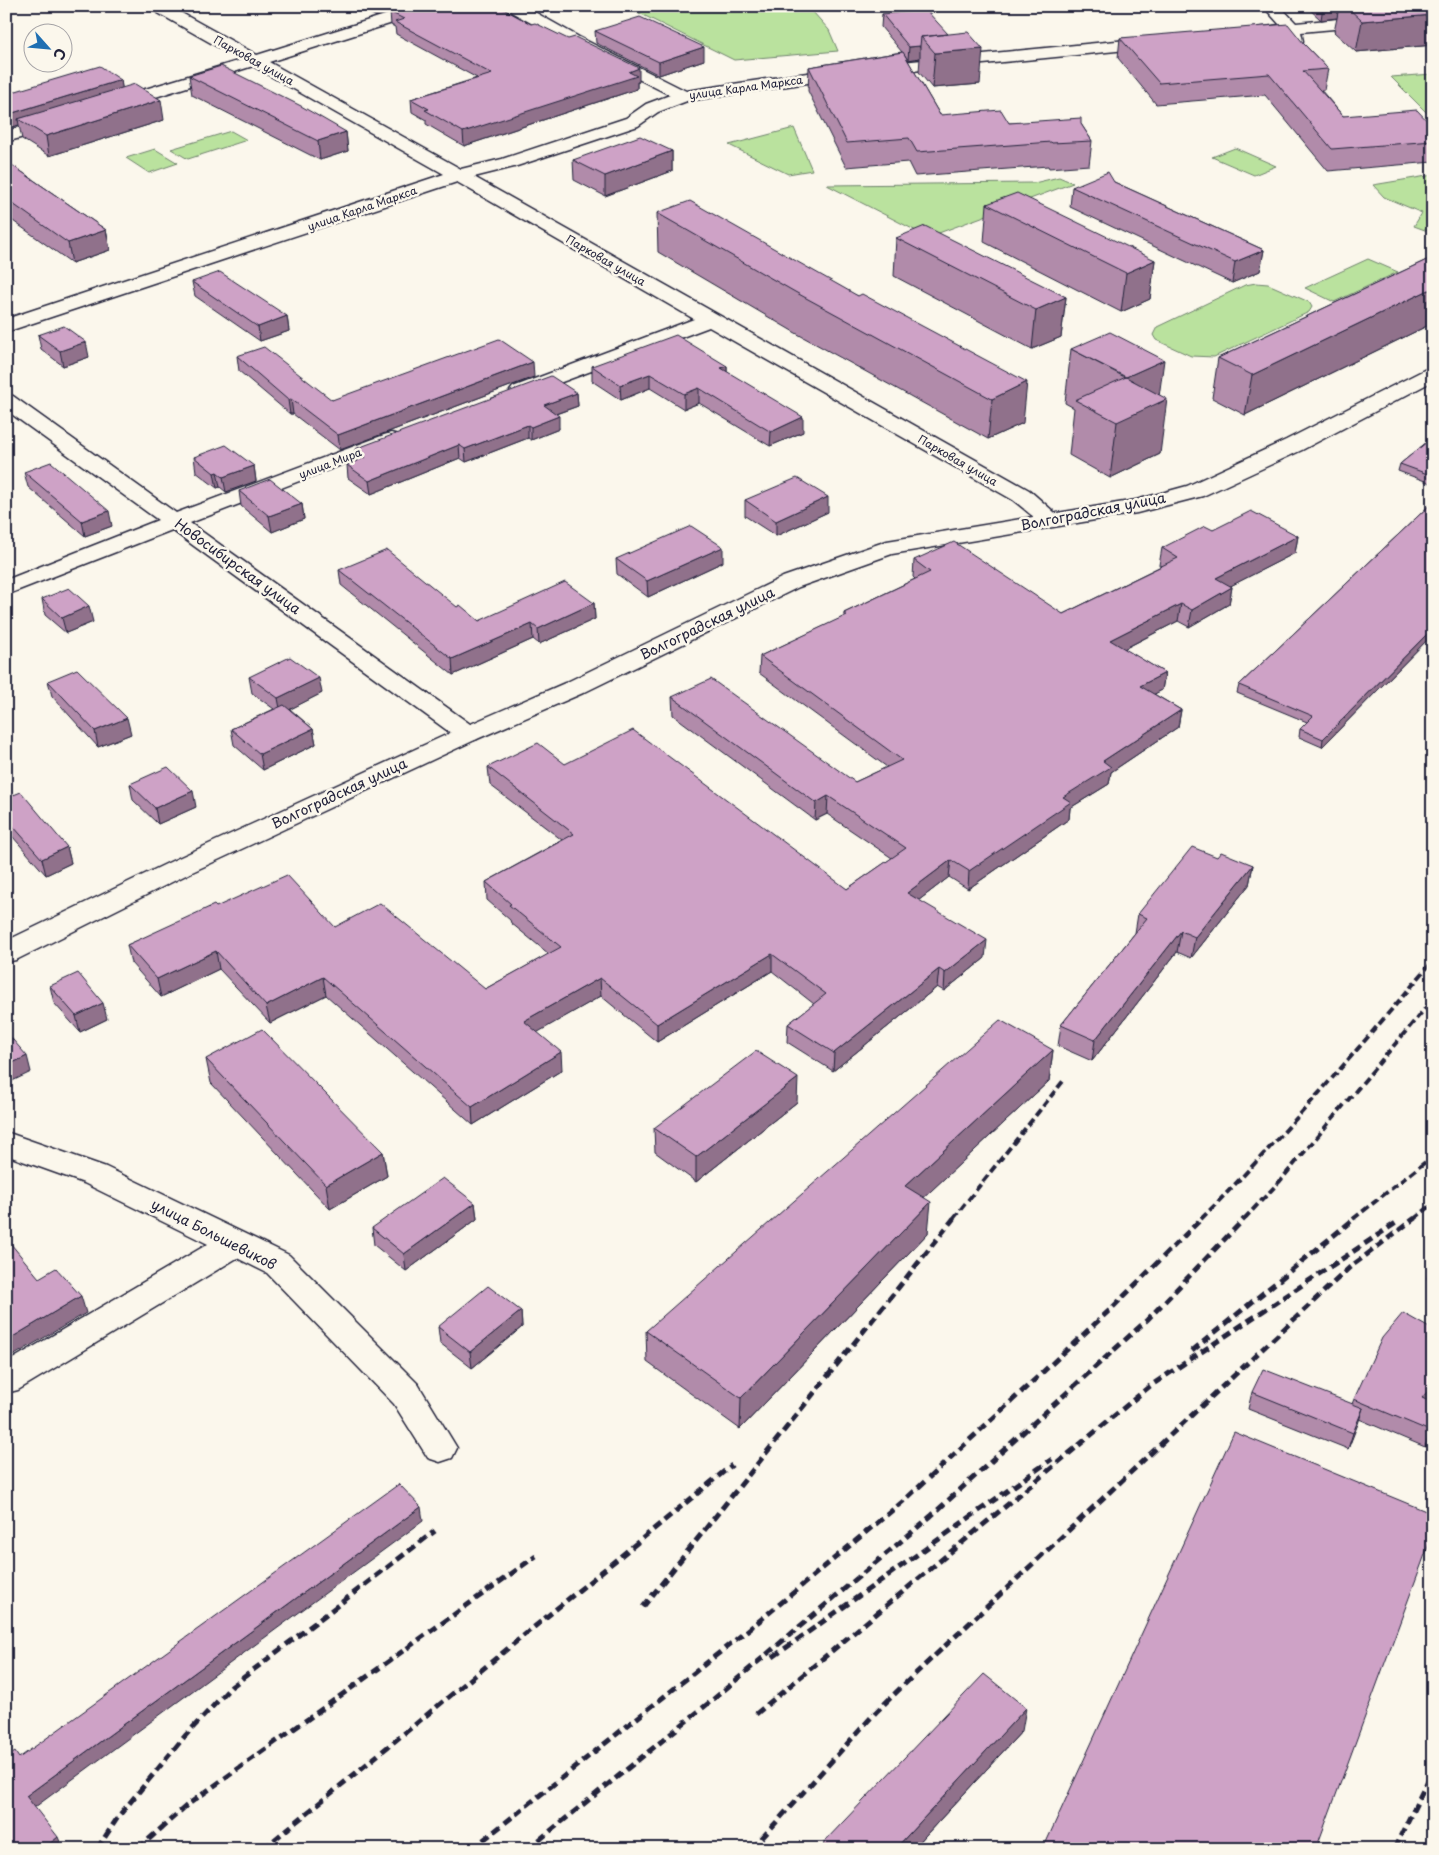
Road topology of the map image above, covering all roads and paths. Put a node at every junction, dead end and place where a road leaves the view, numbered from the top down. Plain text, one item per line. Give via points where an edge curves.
1 (157, 6) edge
2 (431, 6) edge
3 (512, 6) edge
4 (1271, 6) edge
5 (1433, 15) edge
6 (1292, 28) junction
7 (1243, 33) edge
8 (1173, 40) edge
9 (1304, 55) edge
10 (255, 61) junction
11 (684, 96) junction
12 (98, 109) edge
13 (71, 118) edge
14 (6, 137) edge
15 (459, 175) junction
16 (711, 319) junction
17 (6, 326) edge
18 (1433, 373) edge
19 (501, 398) edge
20 (6, 400) edge
21 (410, 432) edge
22 (1052, 519) junction
23 (175, 521) junction
24 (6, 588) edge
25 (468, 734) junction
26 (6, 953) edge
27 (6, 1143) edge
28 (236, 1243) junction
29 (6, 1380) edge
30 (440, 1448) dead end

1 - 10 street, Парковая улица
2 - 10 street
3 - 11 street
4 - 6 street
5 - 6 street
6 - 7 street
6 - 9 street
8 - 11 street, улица Карла Маркса via 841,73
10 - 12 street
10 - 15 street, Парковая улица
11 - 15 street, улица Карла Маркса via 652,108 632,122 508,163
13 - 14 street
15 - 16 street, Парковая улица
15 - 17 street, улица Карла Маркса
16 - 19 street
16 - 22 street, Парковая улица via 1021,495
18 - 22 street, Волгоградская улица via 1294,445 1195,490 1137,506
20 - 23 street, Новосибирская улица
21 - 23 street, улица Мира
22 - 25 street, Волгоградская улица via 887,548 791,582 574,688
23 - 24 street, улица Мира
23 - 25 street, Новосибирская улица
25 - 26 street, Волгоградская улица via 190,863
27 - 28 street, улица Большевиков via 95,1175
28 - 29 street
28 - 30 street, улица Большевиков via 278,1264 285,1271 406,1394

